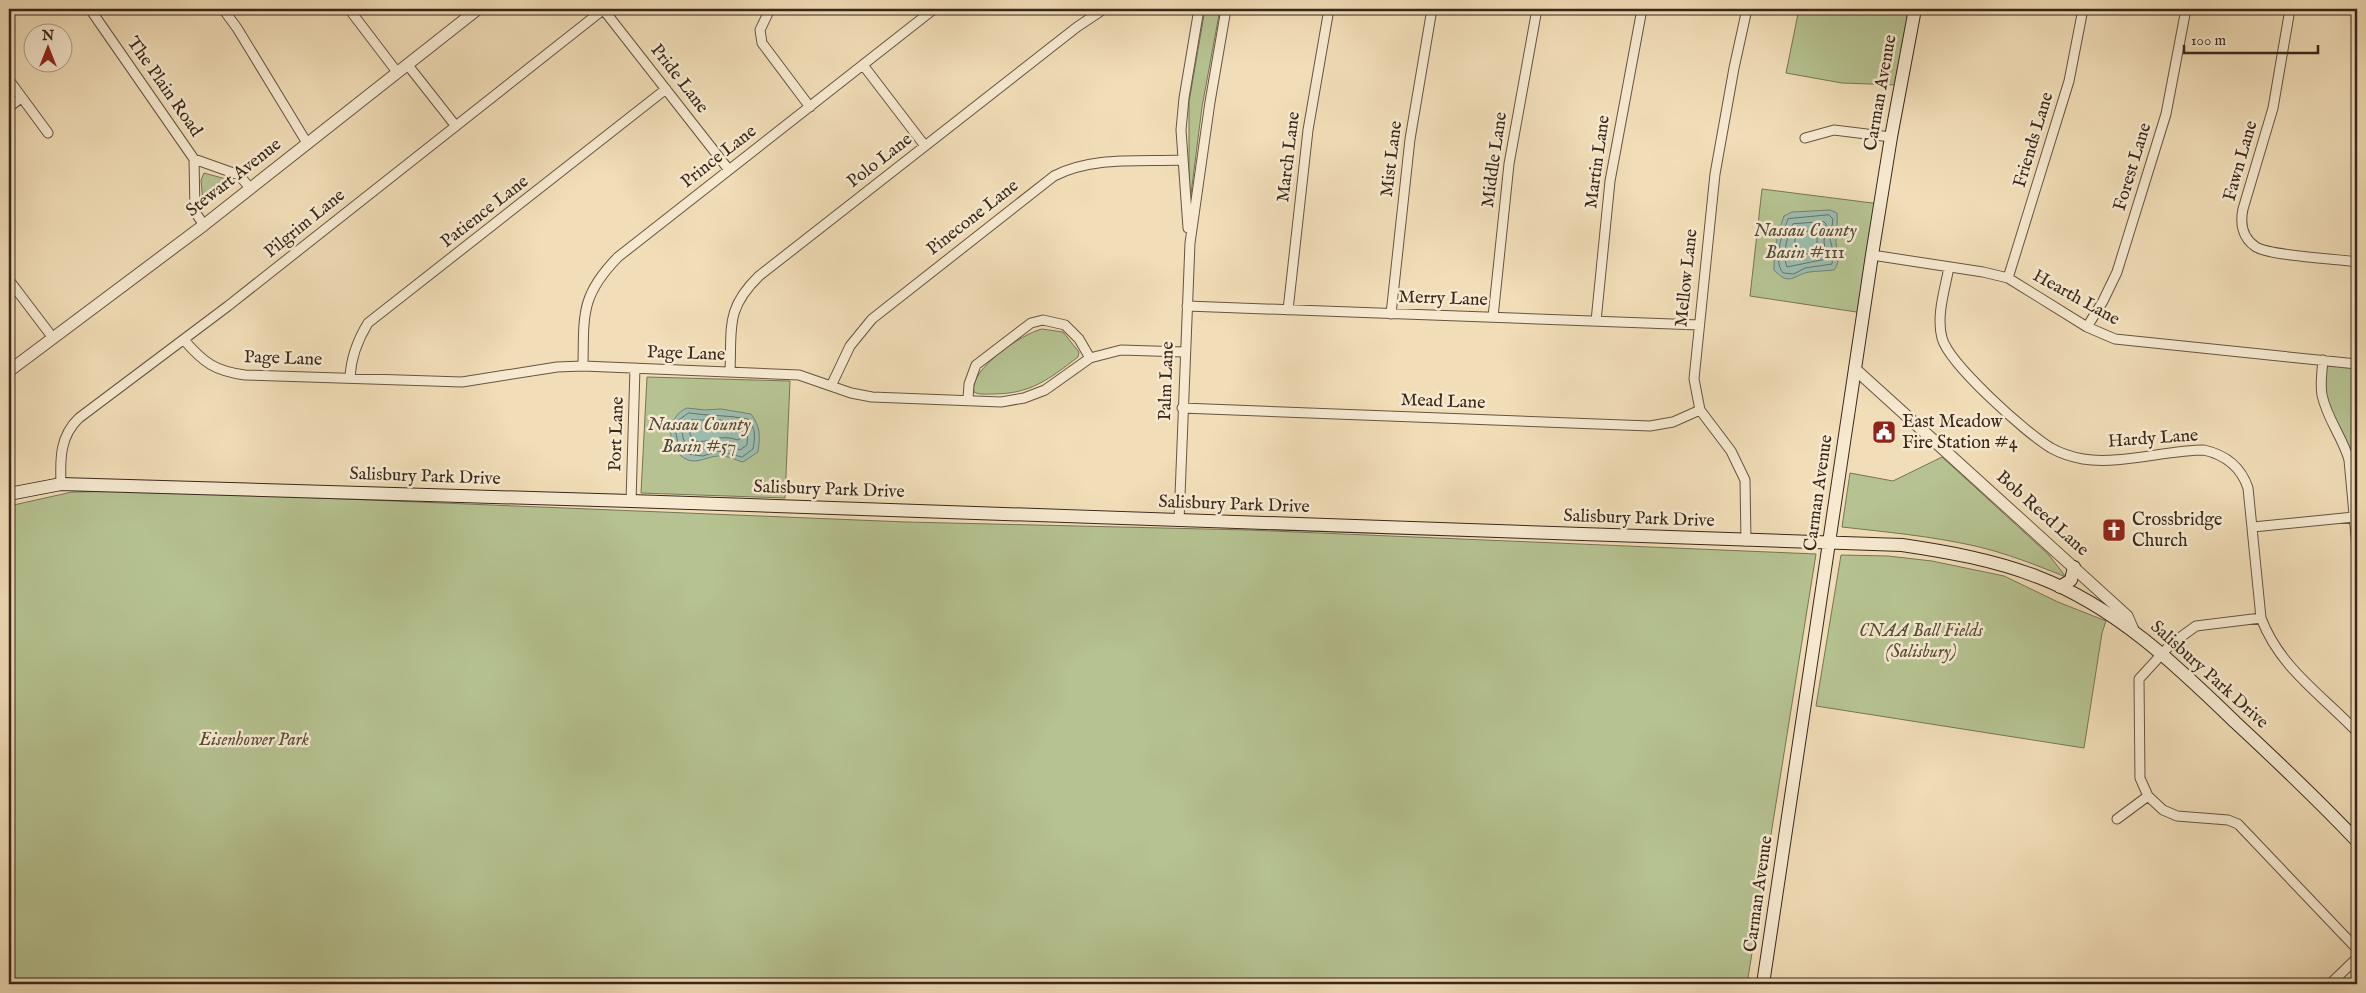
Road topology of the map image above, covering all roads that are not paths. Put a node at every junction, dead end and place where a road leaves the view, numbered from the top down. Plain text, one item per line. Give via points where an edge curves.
1 (90, 9) edge
2 (223, 9) edge
3 (349, 9) edge
4 (478, 9) edge
5 (604, 9) edge
6 (770, 9) edge
7 (934, 9) edge
8 (1104, 9) edge
9 (1199, 9) edge
10 (1226, 9) edge
11 (1329, 9) edge
12 (1432, 9) edge
13 (1537, 9) edge
14 (1642, 9) edge
15 (1747, 9) edge
16 (1915, 9) edge
17 (2083, 9) edge
18 (2186, 9) edge
19 (2290, 9) edge
20 (407, 64) junction
21 (863, 65) junction
22 (397, 72) junction
23 (9, 80) edge
24 (666, 89) junction
25 (22, 98) junction
26 (9, 107) edge
27 (810, 107) junction
28 (455, 125) junction
29 (48, 133) dead end
30 (1891, 137) junction
31 (1805, 138) dead end
32 (308, 143) junction
33 (925, 146) junction
34 (194, 159) junction
35 (1183, 160) junction
36 (729, 170) junction
37 (250, 188) junction
38 (204, 225) junction
39 (1190, 243) junction
40 (1872, 255) junction
41 (2357, 262) edge
42 (1948, 267) junction
43 (2008, 278) junction
44 (9, 280) edge
45 (1186, 306) junction
46 (1288, 310) junction
47 (1391, 314) junction
48 (1493, 317) junction
49 (1596, 321) junction
50 (1698, 325) junction
51 (2088, 326) junction
52 (53, 338) junction
53 (184, 340) junction
54 (1184, 352) junction
55 (1090, 358) junction
56 (2323, 360) junction
57 (2357, 364) edge
58 (583, 366) junction
59 (636, 368) junction
60 (1855, 369) junction
61 (9, 371) edge
62 (730, 371) junction
63 (350, 377) junction
64 (831, 386) junction
65 (968, 399) junction
66 (1182, 408) junction
67 (1700, 410) junction
68 (61, 484) junction
69 (9, 494) edge
70 (631, 500) junction
71 (2354, 517) junction
72 (1179, 521) junction
73 (2253, 527) junction
74 (1746, 541) junction
75 (1829, 543) junction
76 (2357, 547) edge
77 (2074, 567) junction
78 (2060, 587) junction
79 (2261, 618) junction
80 (2133, 630) junction
81 (2162, 653) junction
82 (2357, 732) edge
83 (2148, 796) junction
84 (2117, 819) dead end
85 (2357, 841) edge
86 (2357, 949) edge
87 (2357, 958) edge
88 (1763, 984) edge
89 (2330, 984) edge

1 - 34 street, The Plain Road
2 - 32 street
3 - 22 street
4 - 20 street, Stewart Avenue
5 - 24 street, Pride Lane
5 - 28 street, Pilgrim Lane
6 - 27 street via 760,30 762,43
7 - 21 street, Prince Lane
8 - 33 street, Polo Lane
9 - 35 street, Palm Lane via 1184,98
10 - 39 street, Palm Lane
11 - 46 street, March Lane via 1308,130
12 - 47 street, Mist Lane via 1410,139
13 - 48 street, Middle Lane via 1510,164
14 - 49 street, Martin Lane via 1610,181
15 - 50 street, Mellow Lane via 1715,174
16 - 30 main road, Carman Avenue
17 - 43 street, Friends Lane via 2069,81
18 - 51 street, Forest Lane via 2173,87 2117,272
19 - 41 street, Fawn Lane via 2273,108 2243,209 2242,226 2251,243 2266,251
20 - 22 street, Stewart Avenue
20 - 28 street
21 - 27 street, Prince Lane
21 - 33 street
22 - 32 street, Stewart Avenue
23 - 25 street
24 - 36 street, Pride Lane
24 - 63 street, Patience Lane via 368,323 354,351
25 - 26 street
25 - 29 street
27 - 36 street, Prince Lane
28 - 53 street, Pilgrim Lane
30 - 31 street via 1834,130
30 - 40 main road, Carman Avenue
32 - 37 street, Stewart Avenue
33 - 62 street, Polo Lane via 743,292 732,316
34 - 37 street, The Plain Road via 239,176
34 - 38 street, The Plain Road via 195,212
35 - 39 street, Palm Lane
35 - 64 street, Pinecone Lane via 1093,163 1054,176 872,319 850,346
36 - 58 street, Prince Lane via 618,257 599,276 585,310
37 - 38 street, Stewart Avenue
38 - 52 street, Stewart Avenue
39 - 45 street, Palm Lane
40 - 42 street, Hearth Lane
40 - 60 main road, Carman Avenue
42 - 43 street, Hearth Lane
42 - 73 street, Hardy Lane via 1941,316 1942,339 1948,353 1961,369 2038,439 2063,454 2084,459 2196,450 2216,453 2230,460 2245,479
43 - 51 street, Hearth Lane
44 - 52 street
45 - 46 street, Merry Lane
45 - 54 street, Palm Lane
46 - 47 street, Merry Lane
47 - 48 street, Merry Lane
48 - 49 street, Merry Lane
49 - 50 street, Merry Lane
50 - 67 street, Mellow Lane via 1694,379
51 - 56 street, Hearth Lane via 2129,342
52 - 61 street, Stewart Avenue
53 - 63 street, Page Lane via 212,367 227,372
53 - 68 street, Pilgrim Lane via 71,426 62,449
54 - 55 street, Page Lane via 1121,350
54 - 66 street, Palm Lane
55 - 65 street, Page Lane via 1046,390 1024,398 1001,402
55 - 65 street via 1079,339 1065,325 1043,320 1031,323 976,365
56 - 57 street, Hearth Lane
56 - 71 street via 2322,394 2329,416 2346,448
58 - 59 street, Page Lane
58 - 63 street, Page Lane via 462,382
59 - 62 street, Page Lane
59 - 70 street, Port Lane
60 - 75 main road, Carman Avenue
60 - 77 street, Bob Reed Lane
62 - 64 street, Page Lane via 800,375
64 - 65 street, Page Lane via 872,397
66 - 67 street, Mead Lane via 1650,426 1673,422
66 - 72 street, Palm Lane
67 - 74 street, Mellow Lane via 1742,470 1746,491
68 - 69 main road, Salisbury Park Drive
68 - 70 main road, Salisbury Park Drive
70 - 72 main road, Salisbury Park Drive
71 - 73 street
71 - 76 street
72 - 74 main road, Salisbury Park Drive
73 - 79 street, Hardy Lane
74 - 75 main road, Salisbury Park Drive
75 - 78 main road, Salisbury Park Drive via 1902,545 1971,556 2040,577
75 - 88 main road, Carman Avenue
77 - 78 main road via 2071,580
77 - 80 street, Bob Reed Lane via 2127,616
78 - 80 main road, Salisbury Park Drive
79 - 81 street via 2196,626
79 - 82 street, Hardy Lane via 2285,663
80 - 81 main road, Salisbury Park Drive
81 - 83 street via 2139,679 2140,778
81 - 85 main road, Salisbury Park Drive
83 - 84 street
83 - 86 street via 2177,816 2228,820 2238,824
87 - 89 street

